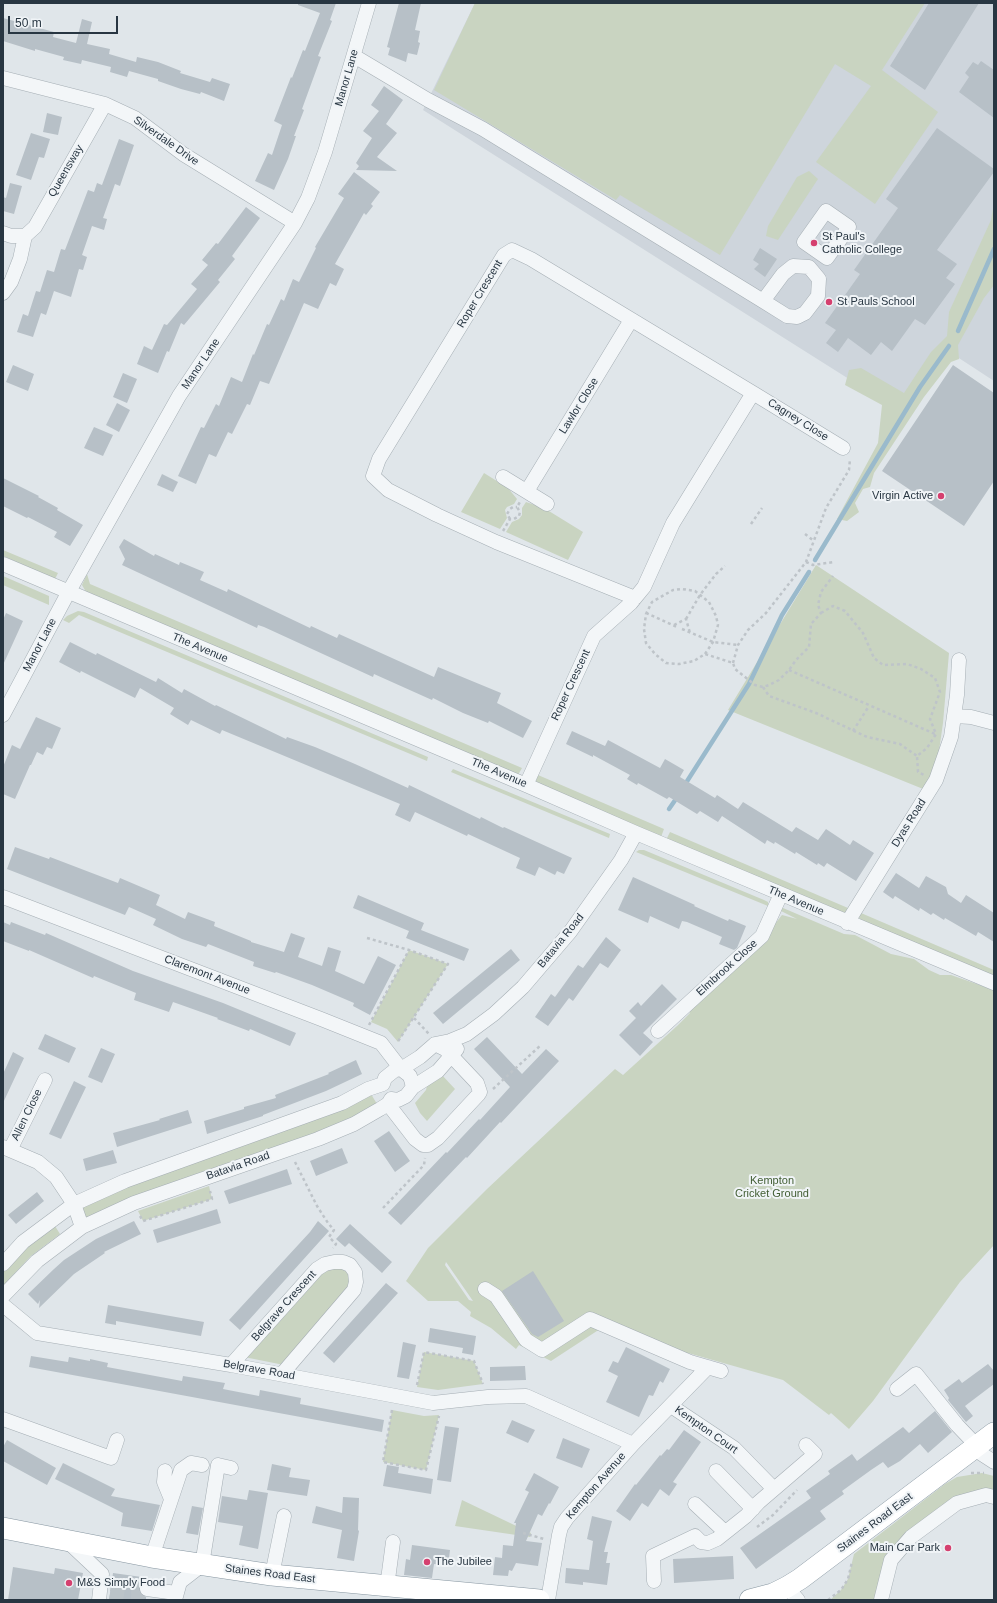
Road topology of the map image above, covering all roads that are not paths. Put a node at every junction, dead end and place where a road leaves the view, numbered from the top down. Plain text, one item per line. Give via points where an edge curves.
1 (369, 3) edge
2 (354, 56) junction
3 (3, 78) edge
4 (104, 104) junction
5 (295, 223) junction
6 (3, 234) edge
7 (25, 236) junction
8 (819, 252) dead end
9 (809, 267) junction
10 (3, 293) edge
11 (763, 301) junction
12 (631, 320) junction
13 (753, 392) junction
14 (843, 448) road end
15 (503, 477) dead end
16 (526, 491) junction
17 (547, 504) dead end
18 (3, 564) edge
19 (68, 592) junction
20 (633, 601) junction
21 (959, 660) dead end
22 (3, 715) edge
23 (954, 716) junction
24 (994, 723) edge
25 (526, 785) junction
26 (636, 833) junction
27 (781, 894) junction
28 (3, 897) edge
29 (847, 922) junction
30 (994, 983) edge
31 (658, 1031) dead end
32 (467, 1034) junction
33 (436, 1043) junction
34 (452, 1057) junction
35 (401, 1069) junction
36 (44, 1080) dead end
37 (383, 1084) junction
38 (413, 1087) junction
39 (390, 1102) junction
40 (6, 1148) edge
41 (74, 1204) junction
42 (82, 1227) junction
43 (3, 1264) edge
44 (485, 1290) dead end
45 (3, 1296) edge
46 (3, 1304) edge
47 (231, 1365) junction
48 (282, 1374) junction
49 (897, 1389) dead end
50 (526, 1396) joint
51 (671, 1406) junction
52 (3, 1419) edge
53 (994, 1434) edge
54 (117, 1440) dead end
55 (634, 1444) junction
56 (806, 1445) dead end
57 (975, 1448) junction
58 (994, 1462) edge
59 (202, 1465) dead end
60 (231, 1468) dead end
61 (165, 1471) dead end
62 (716, 1472) dead end
63 (774, 1489) junction
64 (994, 1497) edge
65 (171, 1499) junction
66 (695, 1504) dead end
67 (756, 1505) junction
68 (284, 1516) dead end
69 (3, 1528) edge
70 (725, 1532) junction
71 (68, 1541) junction
72 (393, 1542) dead end
73 (152, 1557) junction
74 (202, 1565) junction
75 (272, 1575) junction
76 (654, 1581) dead end
77 (387, 1587) junction
78 (147, 1589) tunnel mouth
79 (104, 1591) edge
80 (793, 1594) edge
81 (175, 1596) edge
82 (497, 1598) edge
83 (539, 1600) edge
84 (548, 1600) edge
85 (750, 1600) edge
86 (881, 1600) edge

1 - 2 street, Manor Lane
2 - 5 street, Manor Lane via 325,152 308,198
2 - 11 street via 483,129
3 - 4 street, Silverdale Drive
4 - 5 street, Silverdale Drive via 135,118 183,154
4 - 7 street, Queensway via 35,227
5 - 19 street, Manor Lane via 179,396
6 - 7 street
7 - 10 street, Queensway via 20,259 11,282
8 - 9 street
9 - 11 street via 793,266 783,274
9 - 11 street via 819,279 818,296 805,313 797,317 786,316
12 - 13 street, Roper Crescent
12 - 16 street, Lawlor Close
12 - 20 street, Roper Crescent via 512,250 504,255 379,459 373,476 388,490 496,542
13 - 14 street, Cagney Close
13 - 20 street, Roper Crescent via 673,523 644,587
15 - 16 street
16 - 17 street
18 - 19 street, The Avenue
19 - 22 street, Manor Lane
19 - 25 street, The Avenue
20 - 25 street, Roper Crescent via 594,636
21 - 23 street, Dyas Road
23 - 24 street
23 - 29 street, Dyas Road via 951,737 936,780
25 - 26 street, The Avenue
26 - 27 street, The Avenue
26 - 32 street, Batavia Road via 621,860 570,932 523,987 494,1014
27 - 29 street, The Avenue
27 - 31 street, Elmbrook Close via 762,936
28 - 35 street, Claremont Avenue via 363,1035 381,1044
29 - 30 street, The Avenue
32 - 33 street, Batavia Road
32 - 34 street, Batavia Road
33 - 34 street
33 - 35 street, Batavia Road
34 - 38 street, Batavia Road via 438,1071
34 - 39 street via 477,1083 480,1092 438,1138 428,1145 423,1145 415,1139
35 - 37 street, Batavia Road via 390,1074
35 - 38 street via 410,1076
36 - 40 street, Allen Close
37 - 39 street
37 - 41 street, Batavia Road via 342,1103 125,1181
38 - 39 street, Batavia Road via 403,1098
39 - 42 street, Batavia Road via 354,1124 134,1203
40 - 41 street via 38,1162 56,1176
41 - 42 street
41 - 43 street, Batavia Road via 23,1242
42 - 45 street, Batavia Road via 37,1261
44 - 51 street, Kempton Avenue via 496,1296 526,1340 542,1350 590,1319 690,1362 714,1369 694,1381
46 - 47 street, Belgrave Road via 38,1333
47 - 48 street, Belgrave Road
47 - 48 street, Belgrave Crescent via 317,1270 325,1264 334,1262 350,1265 355,1272 354,1290
48 - 50 street, Belgrave Road via 433,1403
49 - 57 street via 916,1374
50 - 55 street, Kempton Avenue
51 - 55 street, Kempton Avenue
51 - 63 street, Kempton Court via 734,1448
52 - 54 street via 111,1458
53 - 57 highway, Staines Road East
55 - 84 street, Kempton Avenue via 567,1518 561,1528
56 - 63 street via 815,1454
57 - 58 street
57 - 80 highway, Staines Road East
59 - 65 street via 191,1463 180,1470
60 - 74 street via 218,1465
61 - 65 street via 164,1482
62 - 67 street
63 - 67 street
64 - 86 street via 986,1495 957,1503 911,1537 891,1560
65 - 73 street
66 - 70 street
67 - 70 street
68 - 75 street
69 - 71 highway, Staines Road East
70 - 76 street via 708,1543 701,1542 695,1536 653,1556
71 - 73 highway, Staines Road East
71 - 79 street via 102,1574
72 - 77 street
73 - 74 highway, Staines Road East
74 - 75 highway, Staines Road East
74 - 81 street via 180,1582
75 - 77 highway, Staines Road East
77 - 82 highway, Staines Road East
78 - 81 street
80 - 85 highway, Staines Road East via 773,1594
82 - 83 highway, Staines Road East

